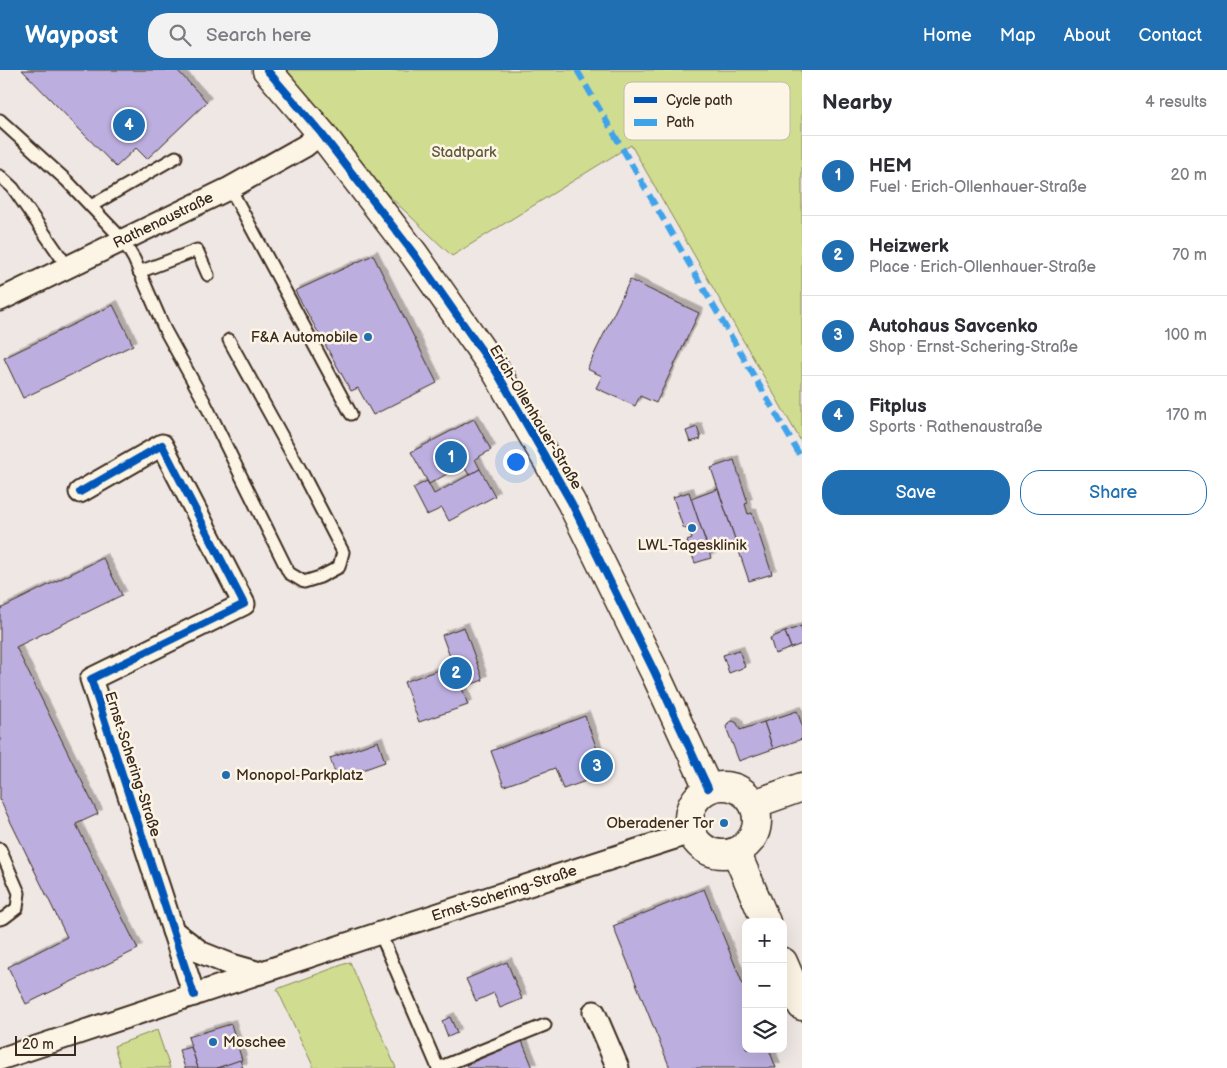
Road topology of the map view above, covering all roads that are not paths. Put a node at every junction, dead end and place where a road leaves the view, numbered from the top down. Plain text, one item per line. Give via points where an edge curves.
1 (267, 70) edge
2 (0, 120) edge
3 (321, 133) junction
4 (176, 156) dead end
5 (0, 176) edge
6 (230, 188) junction
7 (91, 206) junction
8 (122, 240) junction
9 (66, 266) junction
10 (139, 272) junction
11 (208, 275) dead end
12 (0, 300) edge
13 (229, 340) dead end
14 (351, 414) dead end
15 (80, 492) dead end
16 (802, 787) edge
17 (708, 788) junction
18 (802, 804) edge
19 (756, 811) junction
20 (690, 832) junction
21 (0, 849) edge
22 (736, 852) junction
23 (764, 918) edge
24 (0, 919) edge
25 (174, 931) junction
26 (380, 933) junction
27 (783, 963) edge
28 (260, 972) junction
29 (194, 995) junction
30 (802, 1006) edge
31 (594, 1012) dead end
32 (545, 1025) dead end
33 (0, 1060) edge
34 (618, 1068) edge

1 - 3 street, Erich-Ollenhauer-Straße
2 - 7 lane
3 - 6 street, Rathenaustraße via 306,146
3 - 17 street, Erich-Ollenhauer-Straße via 414,254 496,371 571,502 660,682
4 - 7 lane
5 - 9 lane via 12,188
6 - 8 street, Rathenaustraße
6 - 14 lane
7 - 8 lane
8 - 9 street, Rathenaustraße
8 - 10 lane
9 - 12 street, Rathenaustraße
10 - 11 lane via 197,250
10 - 13 lane via 165,330 289,573 304,582 320,577 339,566 343,552
15 - 25 street, Ernst-Schering-Straße via 162,445 244,604 91,679
16 - 19 street
17 - 19 street via 734,787 746,793
17 - 20 street via 690,807
18 - 19 street
19 - 22 street via 756,829 752,839
20 - 22 street via 709,852
20 - 26 street, Ernst-Schering-Straße
21 - 24 lane via 18,893 17,908
22 - 23 street
25 - 28 street via 202,953
25 - 29 street, Ernst-Schering-Straße
26 - 28 street, Ernst-Schering-Straße
26 - 32 lane via 438,1068
27 - 30 street
28 - 29 street, Ernst-Schering-Straße
29 - 33 street, Ernst-Schering-Straße
31 - 34 street

